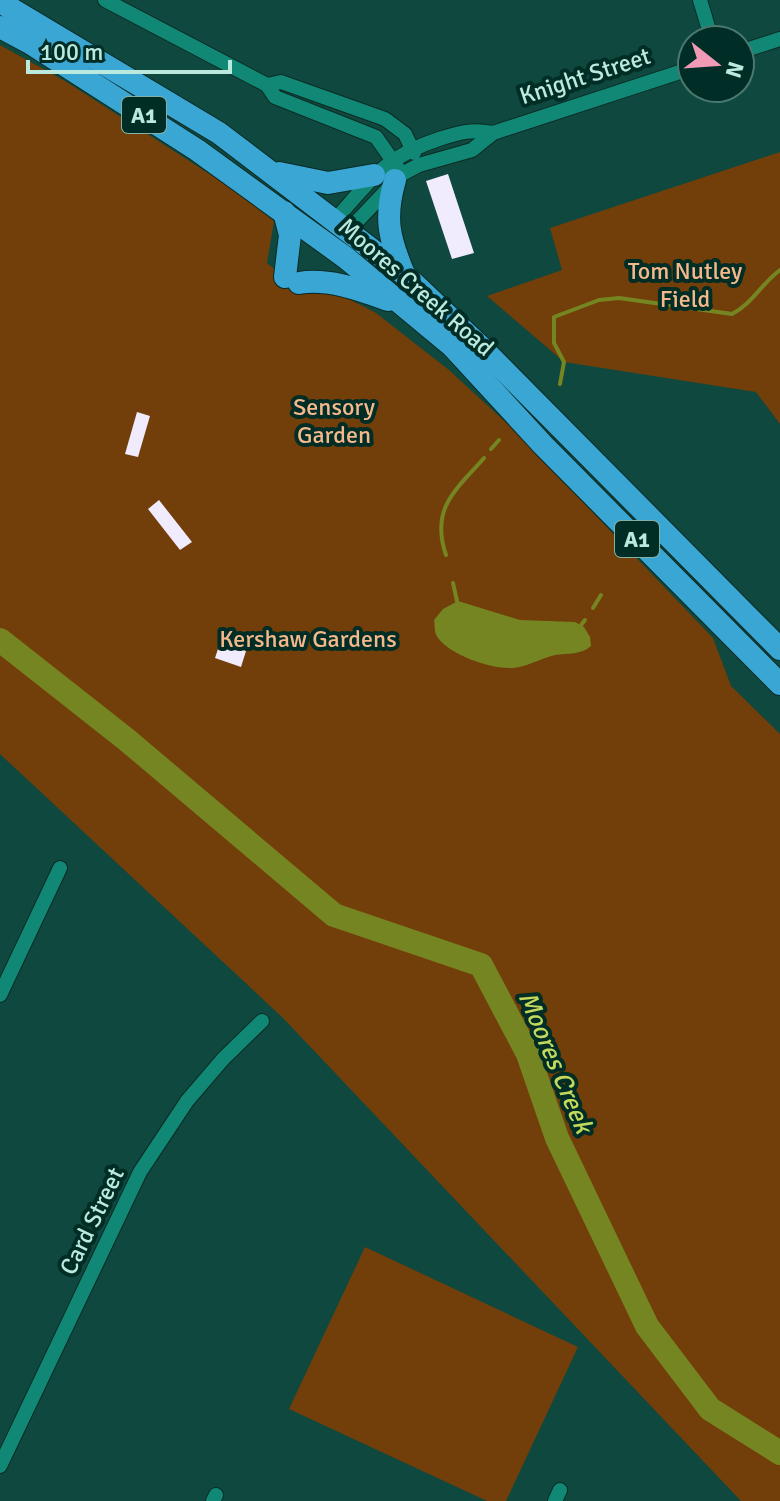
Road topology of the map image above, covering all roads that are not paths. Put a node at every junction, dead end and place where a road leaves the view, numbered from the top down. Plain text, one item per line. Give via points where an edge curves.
1 (105, 0) edge
2 (700, 0) edge
3 (0, 2) edge
4 (707, 24) edge
5 (0, 27) edge
6 (780, 39) edge
7 (756, 47) edge
8 (676, 73) edge
9 (267, 85) junction
10 (493, 133) junction
11 (412, 148) junction
12 (419, 165) junction
13 (270, 171) junction
14 (391, 172) junction
15 (284, 212) junction
16 (334, 235) junction
17 (404, 274) junction
18 (404, 306) junction
19 (780, 649) edge
20 (780, 684) edge
21 (60, 868) dead end
22 (0, 995) edge
23 (262, 1021) dead end
24 (0, 1466) edge

1 - 9 street
2 - 4 street
3 - 13 highway, Moores Creek Road / A1 via 177,107
5 - 15 highway, Moores Creek Road / A1 via 175,135
6 - 7 street
8 - 10 street, Knight Street
9 - 11 street via 281,82 385,119 405,134
9 - 14 street via 275,97 376,137
10 - 11 street, Knight Street via 473,129
10 - 12 street, Knight Street via 472,150
11 - 12 street
11 - 14 street, Knight Street
12 - 14 street, Knight Street
13 - 14 highway via 320,183
13 - 16 highway, Moores Creek Road / A1
14 - 16 street, Knight Street
14 - 16 street, Knight Street
14 - 17 highway via 387,220
15 - 16 highway, Moores Creek Road / A1
15 - 18 highway via 292,280 331,283
16 - 17 highway, Moores Creek Road / A1
16 - 18 highway, Moores Creek Road / A1
17 - 19 highway, Moores Creek Road / A1
18 - 20 highway, Moores Creek Road / A1 via 452,346
21 - 22 street
23 - 24 street, Card Street via 187,1101 140,1172

